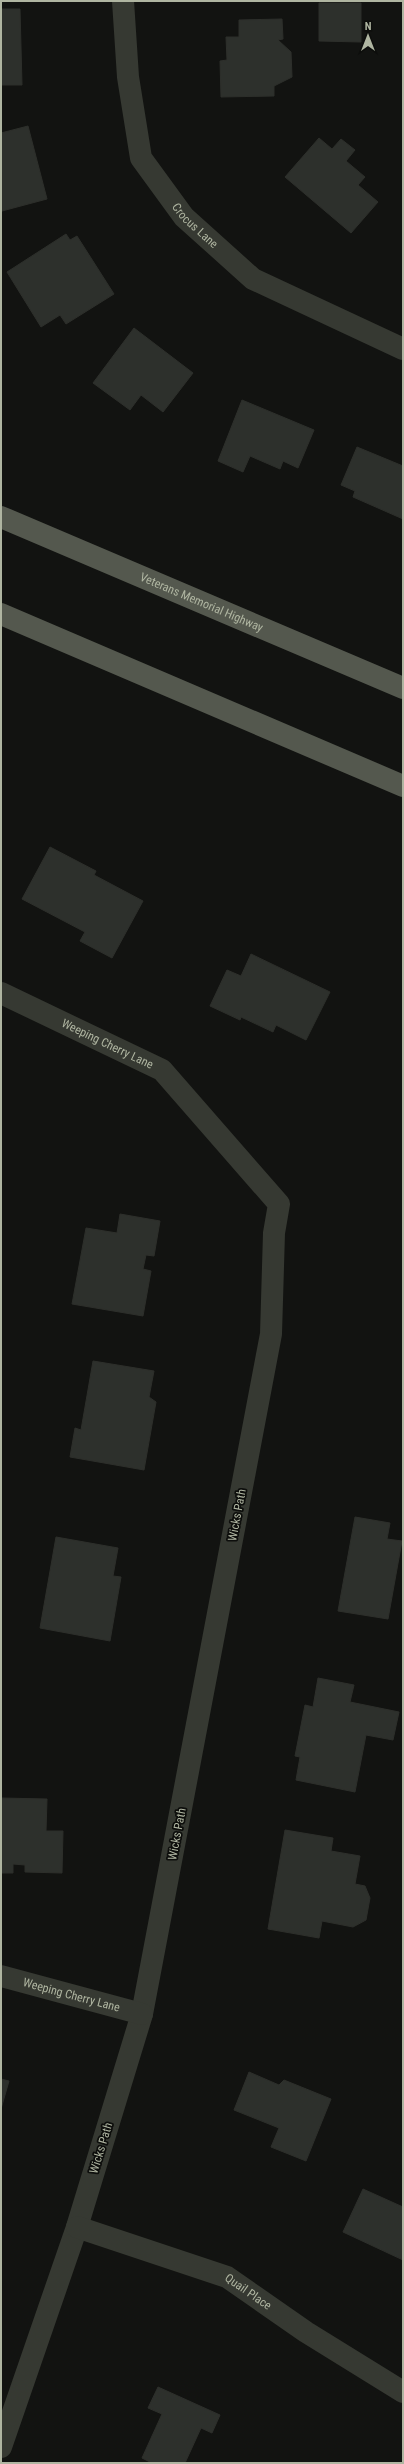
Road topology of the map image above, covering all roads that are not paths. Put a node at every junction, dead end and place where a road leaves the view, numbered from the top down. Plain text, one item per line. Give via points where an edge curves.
1 (123, 1) edge
2 (403, 349) edge
3 (1, 517) edge
4 (1, 614) edge
5 (403, 688) edge
6 (402, 782) edge
7 (1, 993) edge
8 (279, 1204) joint
9 (1, 1976) edge
10 (142, 2014) junction
11 (77, 2227) junction
12 (403, 2392) edge
13 (1, 2447) edge

1 - 2 street, Crocus Lane via 128,77 141,158 184,217 253,279
3 - 5 main road, Veterans Memorial Highway
4 - 6 main road
7 - 8 street, Weeping Cherry Lane via 162,1070
8 - 10 street, Wicks Path via 274,1233 271,1334
9 - 10 street, Weeping Cherry Lane
10 - 11 street, Wicks Path
11 - 12 street, Quail Place via 226,2277 313,2336
11 - 13 street, Wicks Path

